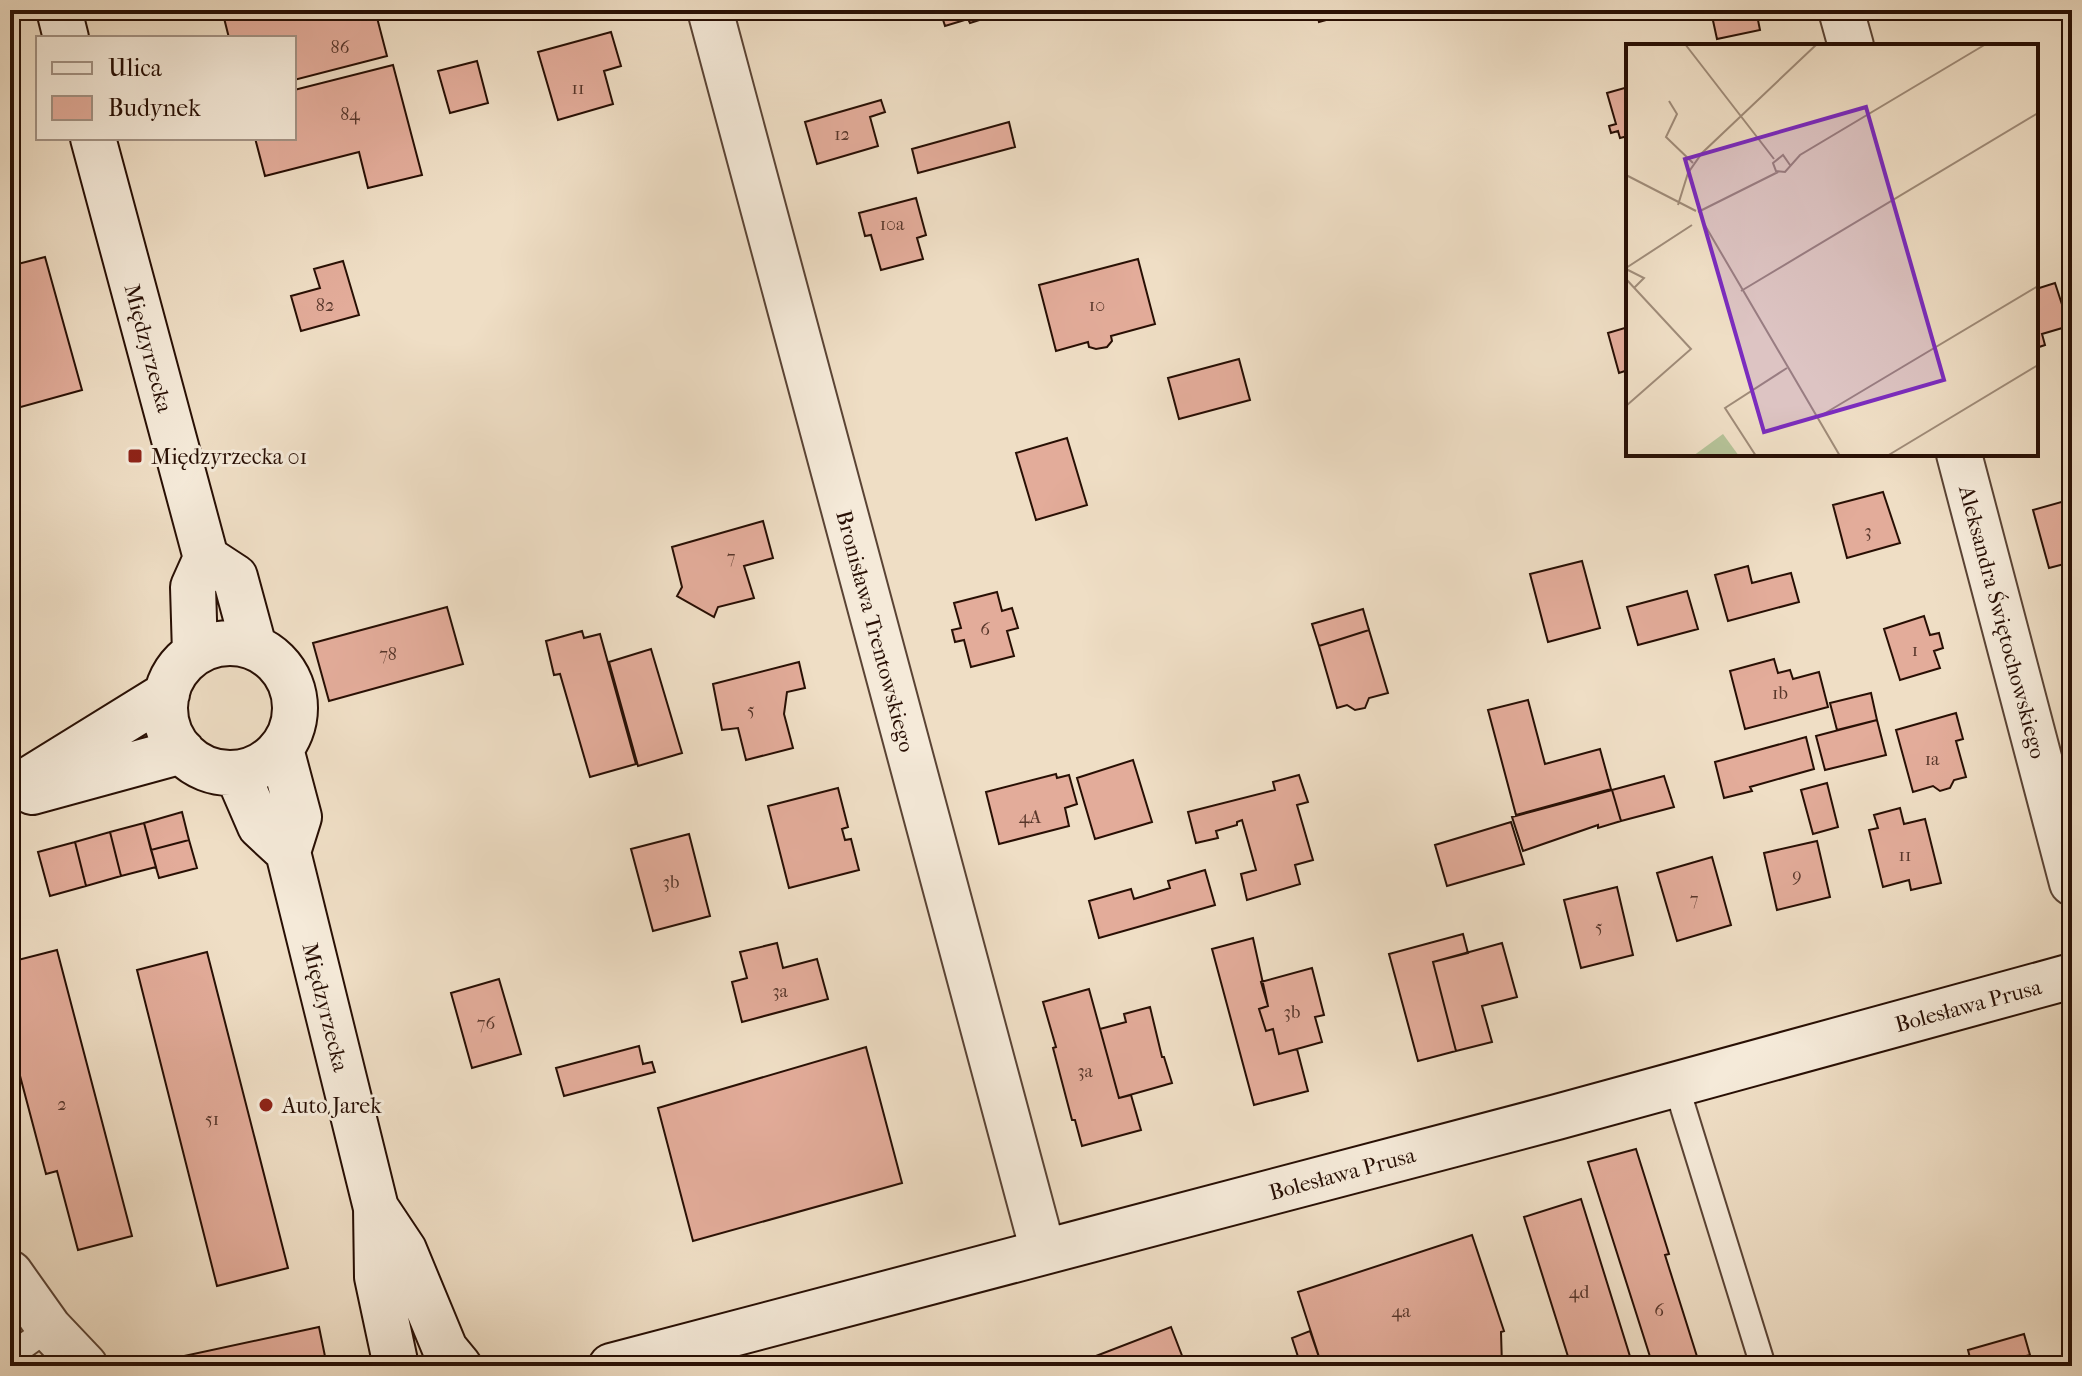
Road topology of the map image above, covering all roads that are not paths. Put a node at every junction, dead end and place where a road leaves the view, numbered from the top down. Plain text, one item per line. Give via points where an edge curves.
1 (59, 10) edge
2 (710, 10) edge
3 (1841, 10) edge
4 (66, 36) edge
5 (1850, 44) edge
6 (94, 140) edge
7 (1960, 456) edge
8 (206, 558) junction
9 (254, 647) junction
10 (195, 653) junction
11 (167, 694) junction
12 (281, 749) junction
13 (182, 751) junction
14 (237, 773) junction
15 (10, 791) edge
16 (10, 797) edge
17 (288, 852) junction
18 (2072, 883) edge
19 (2072, 976) edge
20 (1676, 1085) junction
21 (376, 1208) junction
22 (1043, 1251) junction
23 (10, 1273) edge
24 (49, 1328) junction
25 (10, 1356) edge
26 (85, 1366) edge
27 (396, 1366) edge
28 (459, 1366) edge
29 (611, 1366) edge
30 (1763, 1366) edge

1 - 4 street
2 - 22 street, Bronisława Trentowskiego
3 - 5 street
6 - 8 street, Międzyrzecka
7 - 18 street, Aleksandra Świętochowskiego
8 - 9 street via 235,577
8 - 10 street via 193,587
9 - 10 street via 214,645
9 - 12 street via 281,667 295,699 293,725
10 - 11 street via 182,664
11 - 13 street via 168,725
11 - 15 street
12 - 14 street via 269,761
12 - 17 street, Międzyrzecka via 299,817
13 - 14 street via 207,769
13 - 16 street
14 - 17 street via 260,826
17 - 21 street, Międzyrzecka
19 - 20 street, Bolesława Prusa
20 - 22 street, Bolesława Prusa
20 - 30 lane
21 - 27 street, Międzyrzecka via 377,1277
21 - 28 street, Międzyrzecka via 404,1250 445,1349
22 - 29 street, Bolesława Prusa
23 - 24 street
24 - 25 lane
24 - 26 street

